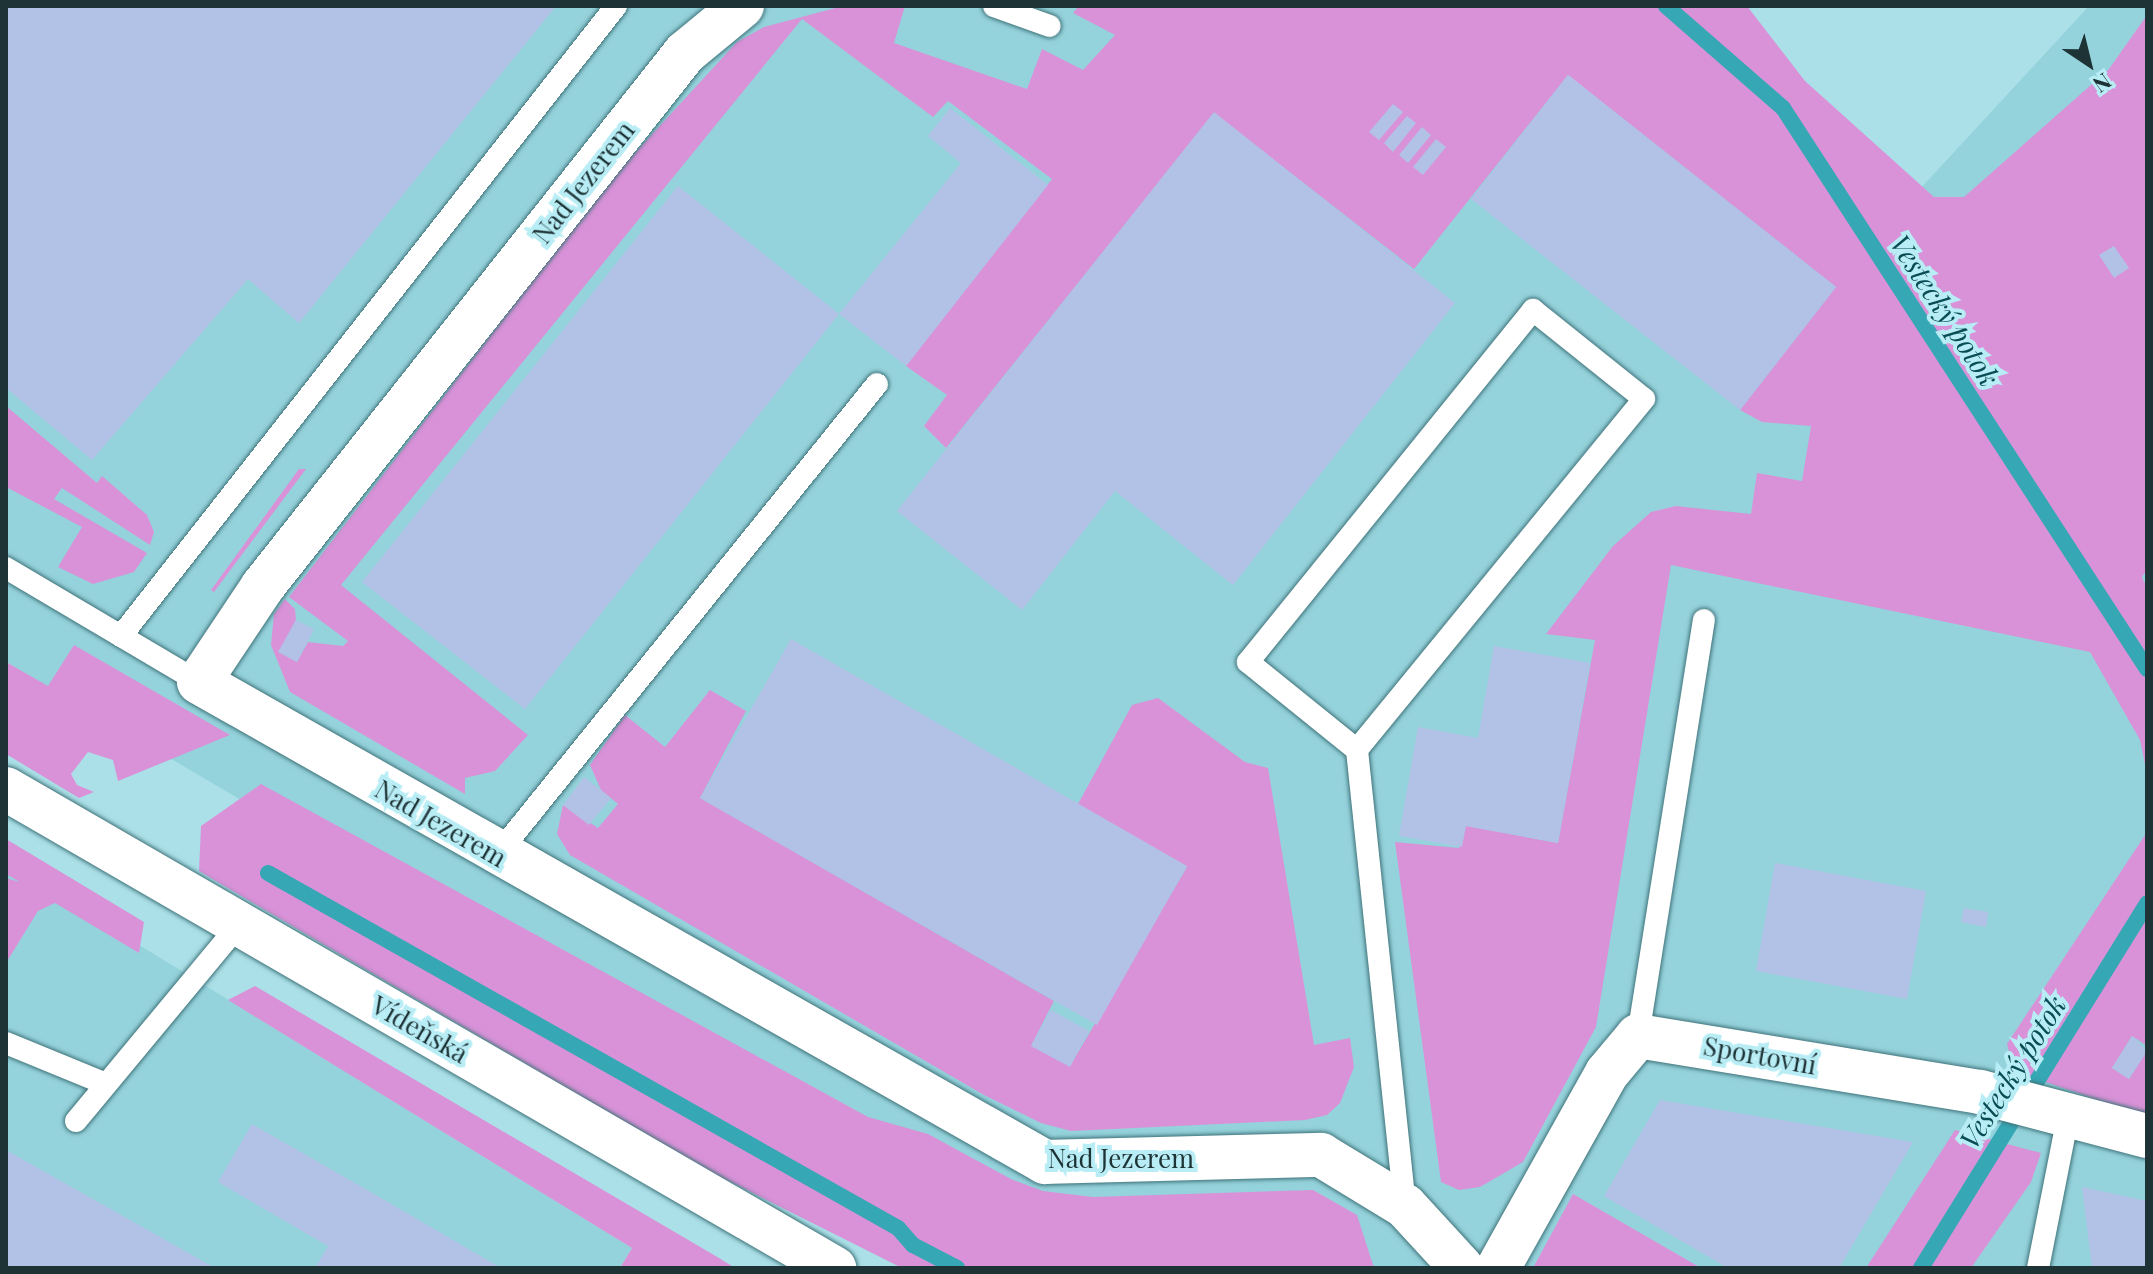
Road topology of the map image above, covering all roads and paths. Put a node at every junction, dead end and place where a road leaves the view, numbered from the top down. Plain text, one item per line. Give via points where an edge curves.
1 (616, 6) edge
2 (742, 6) edge
3 (994, 6) edge
4 (1050, 26) dead end
5 (877, 384) dead end
6 (6, 568) edge
7 (1704, 620) dead end
8 (121, 636) junction
9 (199, 682) junction
10 (1357, 750) junction
11 (6, 789) edge
12 (497, 855) junction
13 (239, 925) junction
14 (1638, 1036) junction
15 (6, 1043) edge
16 (106, 1084) junction
17 (2068, 1116) junction
18 (76, 1121) dead end
19 (2147, 1136) edge
20 (1405, 1206) junction
21 (834, 1268) edge
22 (1462, 1268) edge
23 (1498, 1268) edge
24 (2038, 1268) edge

1 - 8 lane
2 - 9 street, Nad Jezerem via 685,53 263,586
3 - 4 lane
5 - 12 lane
6 - 8 lane
7 - 14 lane
8 - 9 lane
9 - 12 street, Nad Jezerem
10 - 10 lane via 1644,399 1533,310 1248,662
10 - 20 lane
11 - 13 street, Vídeňská
12 - 20 street, Nad Jezerem via 1045,1162 1321,1155
13 - 16 lane
13 - 21 street, Vídeňská
14 - 17 street, Sportovní via 1980,1092
14 - 23 street via 1607,1073
15 - 16 lane
16 - 18 lane
17 - 19 street, Sportovní
17 - 24 lane
20 - 22 street, Nad Jezerem

